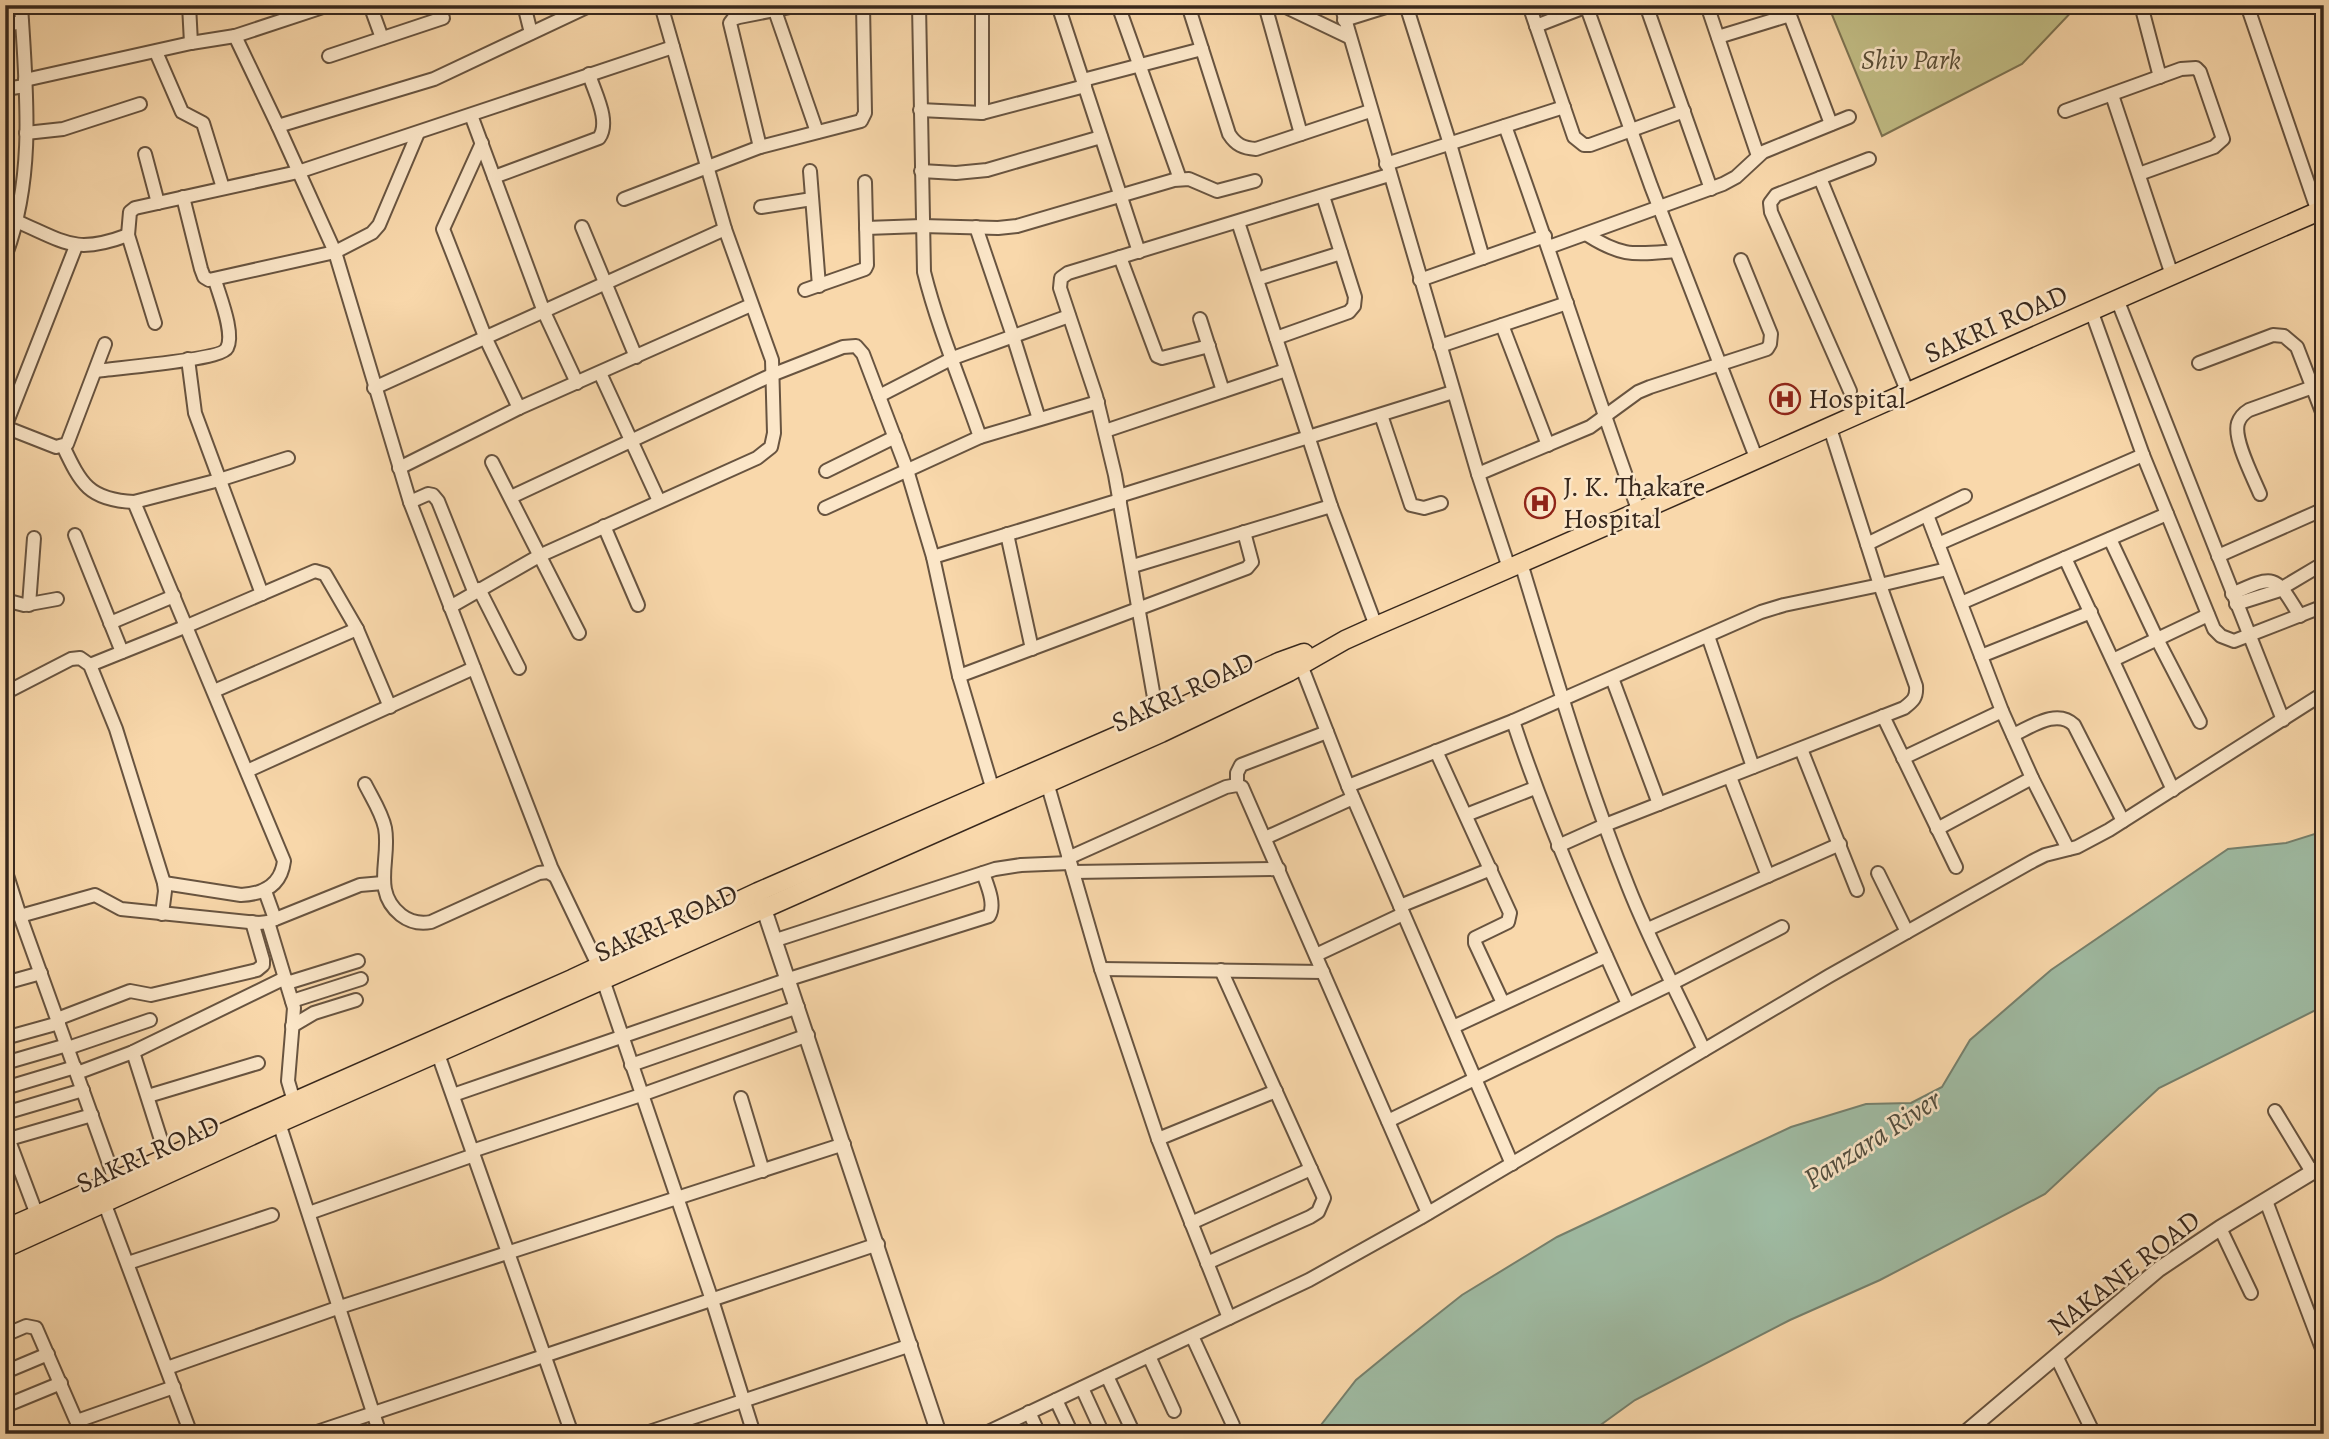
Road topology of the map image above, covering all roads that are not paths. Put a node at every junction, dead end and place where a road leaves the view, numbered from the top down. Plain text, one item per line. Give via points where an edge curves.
1 (21, 5) edge
2 (189, 5) edge
3 (329, 5) edge
4 (370, 5) edge
5 (524, 5) edge
6 (591, 5) edge
7 (660, 5) edge
8 (800, 5) edge
9 (863, 5) edge
10 (919, 5) edge
11 (982, 5) edge
12 (1058, 5) edge
13 (1118, 5) edge
14 (1188, 5) edge
15 (1265, 5) edge
16 (1282, 5) edge
17 (1341, 5) edge
18 (1392, 5) edge
19 (1406, 5) edge
20 (1529, 5) edge
21 (1646, 5) edge
22 (1707, 5) edge
23 (2141, 5) edge
24 (2247, 5) edge
25 (1588, 6) edge
26 (774, 7) edge
27 (1788, 10) edge
28 (291, 11) edge
29 (443, 18) dead end
30 (1344, 20) junction
31 (22, 22) junction
32 (5, 24) edge
33 (1536, 26) junction
34 (531, 33) junction
35 (235, 36) junction
36 (1349, 37) junction
37 (1718, 37) junction
38 (382, 38) junction
39 (191, 43) junction
40 (673, 47) junction
41 (1202, 49) junction
42 (156, 52) junction
43 (329, 56) dead end
44 (1140, 65) junction
45 (589, 74) junction
46 (2160, 77) junction
47 (25, 83) junction
48 (1084, 83) junction
49 (5, 89) edge
50 (2112, 94) junction
51 (140, 104) dead end
52 (1564, 107) junction
53 (920, 110) junction
54 (1370, 111) junction
55 (1684, 111) junction
56 (2066, 111) dead end
57 (982, 113) junction
58 (471, 115) junction
59 (1849, 117) dead end
60 (1831, 124) junction
61 (278, 125) junction
62 (1506, 126) junction
63 (1631, 130) junction
64 (418, 132) junction
65 (817, 132) junction
66 (26, 133) junction
67 (1301, 134) junction
68 (1101, 137) junction
69 (482, 143) junction
70 (1450, 144) junction
71 (760, 147) junction
72 (145, 154) dead end
73 (1758, 156) junction
74 (1869, 159) dead end
75 (708, 169) junction
76 (1388, 170) junction
77 (810, 171) dead end
78 (921, 171) junction
79 (299, 172) junction
80 (2138, 174) junction
81 (494, 177) junction
82 (1819, 178) junction
83 (1180, 179) junction
84 (865, 181) dead end
85 (1255, 181) dead end
86 (223, 188) junction
87 (1711, 189) junction
88 (1323, 195) junction
89 (1121, 196) junction
90 (183, 197) junction
91 (812, 199) junction
92 (624, 200) dead end
93 (158, 203) junction
94 (761, 207) dead end
95 (1660, 209) junction
96 (2321, 210) edge
97 (16, 221) junction
98 (1238, 222) junction
99 (922, 226) junction
100 (582, 228) dead end
101 (866, 228) junction
102 (976, 228) junction
103 (725, 229) junction
104 (1586, 234) junction
105 (128, 235) junction
106 (1547, 242) junction
107 (76, 246) junction
108 (1676, 251) junction
109 (335, 252) junction
110 (1139, 252) junction
111 (1341, 253) junction
112 (5, 257) edge
113 (1121, 257) junction
114 (1483, 258) junction
115 (1741, 260) dead end
116 (2172, 275) junction
117 (215, 279) junction
118 (1257, 279) junction
119 (1420, 279) junction
120 (605, 285) junction
121 (819, 286) junction
122 (805, 290) dead end
123 (2117, 299) junction
124 (1567, 303) junction
125 (751, 305) junction
126 (2091, 310) junction
127 (544, 312) junction
128 (1069, 316) junction
129 (1200, 319) dead end
130 (155, 324) dead end
131 (1502, 325) junction
132 (1013, 336) junction
133 (1276, 338) junction
134 (486, 339) junction
135 (105, 344) dead end
136 (1209, 346) junction
137 (1440, 346) junction
138 (636, 358) junction
139 (953, 358) junction
140 (188, 359) junction
141 (1720, 363) junction
142 (2199, 363) dead end
143 (1286, 370) junction
144 (96, 371) junction
145 (600, 373) junction
146 (774, 374) junction
147 (577, 383) junction
148 (2319, 385) edge
149 (374, 388) junction
150 (1223, 391) junction
151 (1850, 391) dead end
152 (1453, 392) junction
153 (1908, 393) junction
154 (879, 396) junction
155 (1098, 402) junction
156 (519, 408) junction
157 (1381, 415) junction
158 (2324, 417) edge
159 (1605, 418) junction
160 (1039, 419) junction
161 (5, 427) edge
162 (1830, 428) junction
163 (1105, 431) junction
164 (895, 437) junction
165 (980, 437) junction
166 (1309, 439) junction
167 (633, 440) junction
168 (1548, 445) junction
169 (63, 446) junction
170 (2143, 455) junction
171 (288, 458) dead end
172 (1758, 460) junction
173 (492, 462) dead end
174 (399, 468) junction
175 (907, 470) junction
176 (825, 471) dead end
177 (1478, 474) junction
178 (219, 480) junction
179 (2260, 494) dead end
180 (1965, 496) dead end
181 (511, 497) junction
182 (1120, 498) junction
183 (659, 501) junction
184 (134, 502) junction
185 (410, 502) junction
186 (1441, 503) dead end
187 (1331, 506) junction
188 (825, 508) dead end
189 (2324, 509) edge
190 (1639, 512) junction
191 (2167, 514) junction
192 (1927, 515) junction
193 (604, 526) junction
194 (1244, 532) junction
195 (1007, 534) junction
196 (75, 535) dead end
197 (34, 538) dead end
198 (2110, 539) junction
199 (1867, 544) junction
200 (1938, 544) junction
201 (539, 556) junction
202 (2218, 556) junction
203 (933, 557) junction
204 (2065, 558) junction
205 (2324, 563) edge
206 (1133, 566) junction
207 (1515, 566) junction
208 (1947, 569) junction
209 (1881, 585) junction
210 (2283, 588) junction
211 (477, 590) junction
212 (262, 594) junction
213 (174, 596) junction
214 (57, 599) dead end
215 (2234, 599) junction
216 (5, 600) edge
217 (1961, 603) junction
218 (29, 605) junction
219 (638, 605) dead end
220 (2324, 606) edge
221 (450, 607) junction
222 (1139, 610) junction
223 (2091, 612) junction
224 (2208, 615) junction
225 (2300, 616) junction
226 (110, 623) junction
227 (187, 626) junction
228 (1376, 626) junction
229 (357, 629) junction
230 (579, 634) dead end
231 (1708, 636) junction
232 (2249, 636) junction
233 (2157, 639) junction
234 (1345, 640) junction
235 (1032, 649) junction
236 (122, 652) junction
237 (1981, 656) junction
238 (2113, 660) junction
239 (90, 665) junction
240 (1301, 665) junction
241 (474, 668) junction
242 (519, 668) dead end
243 (959, 676) junction
244 (1612, 678) junction
245 (214, 691) junction
246 (5, 693) edge
247 (2324, 693) edge
248 (1563, 699) junction
249 (390, 707) junction
250 (2002, 711) junction
251 (1883, 716) junction
252 (2283, 720) junction
253 (1513, 721) junction
254 (2200, 722) dead end
255 (1159, 726) junction
256 (1326, 732) junction
257 (2013, 735) junction
258 (1801, 749) junction
259 (1436, 751) junction
260 (1903, 758) junction
261 (1753, 767) junction
262 (247, 771) junction
263 (1045, 775) junction
264 (1730, 777) junction
265 (2032, 778) junction
266 (365, 784) dead end
267 (1237, 785) junction
268 (1535, 788) junction
269 (2173, 790) junction
270 (1350, 792) junction
271 (995, 797) junction
272 (1659, 804) junction
273 (1466, 815) junction
274 (2123, 821) junction
275 (1605, 825) junction
276 (1937, 829) junction
277 (1265, 838) junction
278 (1840, 844) junction
279 (1558, 846) junction
280 (2068, 849) junction
281 (1070, 864) junction
282 (551, 866) junction
283 (1956, 867) dead end
284 (5, 869) edge
285 (1279, 869) junction
286 (1492, 869) junction
287 (984, 873) junction
288 (1878, 873) dead end
289 (1768, 876) junction
290 (383, 880) junction
291 (164, 887) junction
292 (1857, 890) dead end
293 (265, 891) junction
294 (761, 900) junction
295 (1401, 910) junction
296 (163, 911) junction
297 (272, 915) junction
298 (20, 916) junction
299 (252, 922) junction
300 (1782, 927) dead end
301 (1648, 929) junction
302 (1907, 932) junction
303 (776, 940) junction
304 (1316, 955) junction
305 (1606, 956) junction
306 (358, 961) dead end
307 (1101, 969) junction
308 (1221, 970) junction
309 (1324, 972) junction
310 (41, 973) junction
311 (600, 973) junction
312 (361, 979) dead end
313 (789, 979) junction
314 (286, 981) junction
315 (5, 983) edge
316 (1673, 983) junction
317 (356, 1000) dead end
318 (292, 1001) junction
319 (1503, 1003) junction
320 (1628, 1004) junction
321 (798, 1007) junction
322 (150, 1020) dead end
323 (58, 1021) junction
324 (292, 1026) junction
325 (1452, 1027) junction
326 (808, 1035) junction
327 (621, 1036) junction
328 (5, 1038) edge
329 (67, 1047) junction
330 (1704, 1050) junction
331 (133, 1052) junction
332 (438, 1054) junction
333 (5, 1063) edge
334 (258, 1063) dead end
335 (631, 1065) junction
336 (76, 1070) junction
337 (1475, 1079) junction
338 (5, 1088) edge
339 (83, 1090) junction
340 (1276, 1091) junction
341 (453, 1095) junction
342 (641, 1095) junction
343 (148, 1096) junction
344 (741, 1098) dead end
345 (296, 1108) junction
346 (2275, 1111) dead end
347 (5, 1113) edge
348 (92, 1115) junction
349 (1388, 1121) junction
350 (279, 1123) junction
351 (7, 1135) edge
352 (1158, 1139) junction
353 (844, 1144) junction
354 (473, 1153) junction
355 (11, 1162) edge
356 (1512, 1164) junction
357 (168, 1165) junction
358 (1311, 1169) junction
359 (2318, 1169) edge
360 (763, 1171) junction
361 (113, 1192) junction
362 (677, 1199) junction
363 (2266, 1201) junction
364 (309, 1213) junction
365 (1428, 1213) junction
366 (37, 1215) junction
367 (272, 1215) dead end
368 (1191, 1223) junction
369 (2220, 1228) junction
370 (5, 1229) edge
371 (878, 1244) junction
372 (5, 1248) edge
373 (508, 1253) junction
374 (128, 1263) junction
375 (1207, 1263) junction
376 (2251, 1293) dead end
377 (712, 1300) junction
378 (340, 1307) junction
379 (1229, 1318) junction
380 (5, 1335) edge
381 (1192, 1336) junction
382 (911, 1345) junction
383 (48, 1354) junction
384 (2324, 1354) edge
385 (544, 1356) junction
386 (1149, 1356) junction
387 (2056, 1356) junction
388 (167, 1368) junction
389 (5, 1372) edge
390 (1107, 1376) junction
391 (61, 1383) junction
392 (174, 1387) junction
393 (1082, 1388) junction
394 (744, 1399) junction
395 (1056, 1400) junction
396 (5, 1406) edge
397 (1174, 1411) dead end
398 (1029, 1412) junction
399 (373, 1413) junction
400 (77, 1421) junction
401 (1233, 1425) dead end
402 (82, 1434) edge
403 (191, 1434) edge
404 (312, 1434) edge
405 (380, 1434) edge
406 (572, 1434) edge
407 (643, 1434) edge
408 (754, 1434) edge
409 (939, 1434) edge
410 (984, 1434) edge
411 (1039, 1434) edge
412 (1072, 1434) edge
413 (1102, 1434) edge
414 (1134, 1434) edge
415 (1964, 1434) edge
416 (2094, 1434) edge

1 - 31 street
2 - 39 street
3 - 28 street
4 - 38 street
5 - 34 street
6 - 34 street
7 - 40 street
8 - 26 street
9 - 65 street via 864,118 857,124
10 - 53 street
11 - 57 street
12 - 48 street
13 - 44 street
14 - 41 street
15 - 67 street
16 - 36 street
17 - 30 street
18 - 30 street
19 - 70 street
20 - 33 street
21 - 55 street
22 - 37 street
23 - 46 street
24 - 96 street
25 - 33 street
25 - 63 street
26 - 65 street
26 - 71 street via 730,23
27 - 37 street
27 - 60 street
28 - 35 street
29 - 38 street
30 - 36 street
31 - 32 street
31 - 47 street
33 - 52 street
34 - 61 street via 434,79
35 - 39 street
35 - 61 street
36 - 54 street
37 - 73 street
38 - 43 street
39 - 42 street
40 - 45 street
40 - 75 street
41 - 44 street
41 - 67 street via 1235,143 1256,149
42 - 47 street
42 - 86 street via 182,112 203,123
44 - 48 street
44 - 83 street
45 - 58 street
45 - 81 street via 604,122 599,138
46 - 50 street
46 - 80 street via 2190,67 2200,72 2223,139 2214,148
47 - 49 street
47 - 66 street
48 - 57 street
48 - 68 street
50 - 56 street
50 - 80 street
51 - 66 street via 63,130
52 - 62 street
52 - 63 street via 1574,137 1584,145
53 - 57 street
53 - 78 street
54 - 67 street
54 - 76 street
55 - 63 street
55 - 87 street
58 - 64 street
58 - 69 street
59 - 60 street
60 - 73 street
61 - 79 street
62 - 70 street
62 - 106 street
63 - 95 street
64 - 79 street
64 - 109 street via 379,225
65 - 71 street
66 - 97 street
68 - 78 street via 987,170
68 - 89 street
69 - 81 street
69 - 134 street via 443,229
70 - 76 street
70 - 114 street
71 - 75 street
72 - 93 street
73 - 87 street via 1736,177
74 - 82 street
75 - 92 street
75 - 103 street
76 - 88 street
76 - 119 street
77 - 91 street
78 - 99 street
79 - 86 street
79 - 109 street
80 - 116 street
81 - 127 street
82 - 151 street via 1776,195 1771,212
82 - 153 street
83 - 85 street via 1189,178 1217,191
83 - 89 street
84 - 101 street
86 - 90 street
87 - 95 street
88 - 98 street
88 - 111 street
89 - 102 street via 1017,226
89 - 110 street
90 - 93 street
90 - 117 street via 201,270 204,277
91 - 94 street
91 - 121 street
93 - 105 street via 130,212
95 - 104 street
95 - 108 street
96 - 116 main road, SAKRI ROAD
97 - 107 street
97 - 112 street
98 - 110 street
98 - 118 street
99 - 101 street
99 - 102 street
99 - 139 street via 924,271
100 - 120 street
101 - 121 street via 864,269
102 - 132 street
103 - 120 street
103 - 125 street
104 - 106 street
104 - 108 street via 1621,253
105 - 107 street via 103,244
105 - 130 street
106 - 114 street
106 - 124 street
107 - 161 street
108 - 141 street
109 - 117 street
109 - 149 street
110 - 113 street
111 - 118 street
111 - 133 street via 1354,306 1349,312
113 - 128 street via 1061,278
113 - 136 street via 1157,356
114 - 119 street
115 - 141 street via 1772,339 1761,351
116 - 123 main road, SAKRI ROAD
117 - 140 street via 229,330 228,347 214,356
118 - 133 street
119 - 137 street
120 - 127 street
120 - 138 street
121 - 122 street
123 - 126 main road, SAKRI ROAD
123 - 202 street
124 - 131 street
124 - 159 street
125 - 138 street
125 - 146 street
126 - 153 main road, SAKRI ROAD
126 - 170 street
127 - 134 street
127 - 147 street
128 - 132 street
128 - 155 street
129 - 136 street
131 - 137 street
131 - 168 street
132 - 139 street
132 - 160 street
133 - 143 street
134 - 149 street
134 - 156 street
135 - 144 street
136 - 150 street
137 - 152 street
138 - 145 street
139 - 154 street
139 - 165 street
140 - 144 street
140 - 178 street via 195,413
141 - 159 street via 1638,392
141 - 172 street
142 - 148 street via 2273,335 2284,336 2297,347
143 - 150 street
143 - 166 street
144 - 169 street via 71,438
145 - 147 street
145 - 167 street
146 - 154 street via 856,345
146 - 167 street
146 - 183 street via 774,433 767,452
147 - 156 street
148 - 158 street
148 - 179 street via 2242,415 2237,434
149 - 174 street
150 - 163 street
152 - 157 street
152 - 177 street
153 - 162 main road, SAKRI ROAD
154 - 164 street
155 - 160 street
155 - 163 street
156 - 174 street
157 - 166 street
157 - 186 street via 1411,505 1424,508
159 - 168 street
159 - 190 street
160 - 165 street
161 - 169 street
162 - 172 main road, SAKRI ROAD
162 - 199 street
163 - 182 street
164 - 175 street
164 - 176 street
165 - 175 street
166 - 182 street
166 - 187 street
167 - 181 street
167 - 183 street
168 - 177 street
169 - 184 street via 82,483 92,492
170 - 191 street
170 - 200 street
171 - 178 street
172 - 190 main road, SAKRI ROAD
173 - 181 street
174 - 185 street
175 - 188 street
175 - 203 street
177 - 207 street
178 - 184 street
178 - 212 street
180 - 192 street
181 - 201 street
182 - 195 street
182 - 206 street
183 - 193 street
184 - 213 street
185 - 211 street via 428,494 438,501
185 - 221 street
187 - 194 street
187 - 228 street
189 - 202 street
190 - 207 main road, SAKRI ROAD
191 - 198 street
191 - 224 street
192 - 199 street
192 - 200 street
193 - 201 street
193 - 219 street
194 - 206 street
194 - 222 street via 1252,562 1247,568
195 - 203 street
195 - 235 street
196 - 226 street
197 - 218 street
198 - 204 street
198 - 233 street
199 - 209 street
200 - 208 street
201 - 211 street
201 - 230 street
202 - 215 street
203 - 243 street
204 - 217 street
204 - 223 street
205 - 210 street
206 - 222 street
207 - 228 main road, SAKRI ROAD
207 - 248 street
208 - 209 street
208 - 217 street
209 - 231 street via 1774,607
209 - 251 street via 1917,695 1904,708
210 - 215 street via 2263,580
210 - 225 street
211 - 221 street
211 - 242 street
212 - 227 street
212 - 229 street via 314,571 325,574
213 - 226 street
213 - 227 street
214 - 218 street
215 - 232 street
216 - 218 street
217 - 237 street
220 - 225 street
221 - 241 street
222 - 235 street
222 - 255 street
223 - 237 street
223 - 238 street
224 - 232 street via 2221,636 2234,641
224 - 233 street
225 - 232 street
226 - 236 street
227 - 236 street
227 - 245 street
228 - 234 main road, SAKRI ROAD
229 - 245 street
229 - 249 street
231 - 244 street
231 - 261 street
232 - 252 street
233 - 238 street
233 - 254 street
234 - 240 main road, SAKRI ROAD
234 - 255 main road, SAKRI ROAD via 1279,662
235 - 243 street
236 - 239 street
237 - 250 street
238 - 269 street
239 - 246 street via 72,659
239 - 291 street via 116,729
240 - 255 main road, SAKRI ROAD
240 - 256 street
241 - 249 street
241 - 282 street
243 - 271 street
244 - 248 street
244 - 272 street
245 - 262 street
247 - 252 street
248 - 253 street
248 - 275 street
249 - 262 street
250 - 257 street
250 - 260 street
251 - 258 street
251 - 260 street
252 - 269 street
253 - 259 street
253 - 268 street
255 - 263 main road, SAKRI ROAD
256 - 267 street via 1241,765
256 - 270 street
257 - 265 street
257 - 274 street via 2046,720 2067,719
258 - 261 street
258 - 278 street
259 - 270 street
259 - 273 street
260 - 276 street
261 - 264 street
262 - 293 street via 284,861 279,877
263 - 271 main road, SAKRI ROAD
263 - 281 street
264 - 272 street
264 - 289 street
265 - 276 street
265 - 280 street
266 - 290 street via 385,826
267 - 277 street via 1245,791
267 - 281 street
268 - 273 street
268 - 279 street
269 - 274 street
270 - 277 street
270 - 295 street
271 - 294 main road, SAKRI ROAD
272 - 275 street
273 - 286 street
274 - 280 street
275 - 279 street
275 - 301 street
276 - 283 street
277 - 285 street
278 - 289 street
278 - 292 street
279 - 305 street
280 - 302 street via 2033,861
281 - 285 street
281 - 287 street via 1021,864
281 - 307 street
282 - 290 street via 548,872 425,923 398,913 386,897
282 - 311 street
284 - 298 street
285 - 304 street
286 - 295 street
286 - 319 street via 1510,919 1478,936 1475,943
287 - 303 street
287 - 313 street via 993,911 989,916
288 - 302 street
289 - 301 street
290 - 297 street
291 - 293 street via 241,895
291 - 296 street
293 - 297 street
294 - 303 street
294 - 311 main road, SAKRI ROAD
295 - 304 street
295 - 325 street
296 - 298 street via 121,909 94,895
296 - 299 street
297 - 299 street
297 - 314 street
298 - 310 street
299 - 323 street via 261,968 152,995 130,991
300 - 316 street
301 - 316 street
302 - 330 street
303 - 313 street
304 - 309 street
305 - 319 street
305 - 320 street
306 - 314 street
307 - 308 street
307 - 352 street
308 - 309 street
308 - 340 street
309 - 349 street
310 - 315 street
310 - 323 street
311 - 327 street
311 - 332 main road, SAKRI ROAD
311 - 345 main road, SAKRI ROAD
312 - 318 street
313 - 321 street
313 - 327 street
314 - 318 street
314 - 331 street
316 - 320 street
316 - 330 street
317 - 324 street via 314,1013
318 - 324 street
319 - 325 street
320 - 337 street
321 - 326 street
321 - 335 street
322 - 329 street
323 - 328 street
323 - 329 street
324 - 345 street via 288,1081
325 - 337 street
326 - 342 street
326 - 353 street
327 - 335 street
327 - 341 street
329 - 333 street
329 - 336 street
330 - 356 street
331 - 336 street
331 - 343 street
332 - 341 street
332 - 345 main road, SAKRI ROAD
334 - 343 street
335 - 342 street
336 - 338 street
336 - 339 street
337 - 349 street
337 - 356 street
339 - 347 street
339 - 348 street
340 - 352 street
340 - 358 street
341 - 354 street
342 - 354 street
342 - 362 street
343 - 357 street
344 - 360 street
345 - 350 main road, SAKRI ROAD
345 - 357 main road, SAKRI ROAD
346 - 359 street
348 - 351 street
348 - 361 street
349 - 365 street
350 - 357 main road, SAKRI ROAD
350 - 364 street
351 - 355 street
352 - 368 street
353 - 360 street
353 - 371 street
354 - 364 street
354 - 373 street
355 - 366 street
356 - 365 street
357 - 361 main road, SAKRI ROAD
358 - 368 street
358 - 375 street via 1324,1198 1318,1212
359 - 363 street, NAKANE ROAD
360 - 362 street
361 - 366 main road, SAKRI ROAD
361 - 372 main road, SAKRI ROAD
361 - 374 street
362 - 373 street
362 - 377 street
363 - 369 street, NAKANE ROAD
363 - 384 street
364 - 378 street
365 - 379 street via 1309,1280
366 - 370 main road, SAKRI ROAD
367 - 374 street
368 - 375 street
369 - 376 street
369 - 387 street, NAKANE ROAD via 2159,1269
371 - 377 street
371 - 382 street
373 - 378 street
373 - 385 street
374 - 388 street
375 - 379 street
377 - 385 street
377 - 394 street
378 - 388 street
378 - 399 street
379 - 381 street
380 - 383 street via 32,1325
381 - 386 street
381 - 401 street
382 - 394 street
382 - 409 street
383 - 389 street
383 - 391 street
385 - 399 street
385 - 406 street
386 - 390 street
386 - 397 street
387 - 415 street, NAKANE ROAD
387 - 416 street
388 - 392 street
390 - 393 street
390 - 414 street
391 - 396 street
391 - 400 street
392 - 400 street
392 - 403 street
393 - 395 street
393 - 413 street
394 - 407 street
394 - 408 street
395 - 398 street
395 - 412 street
398 - 410 street
398 - 411 street
399 - 404 street
399 - 405 street
400 - 402 street

